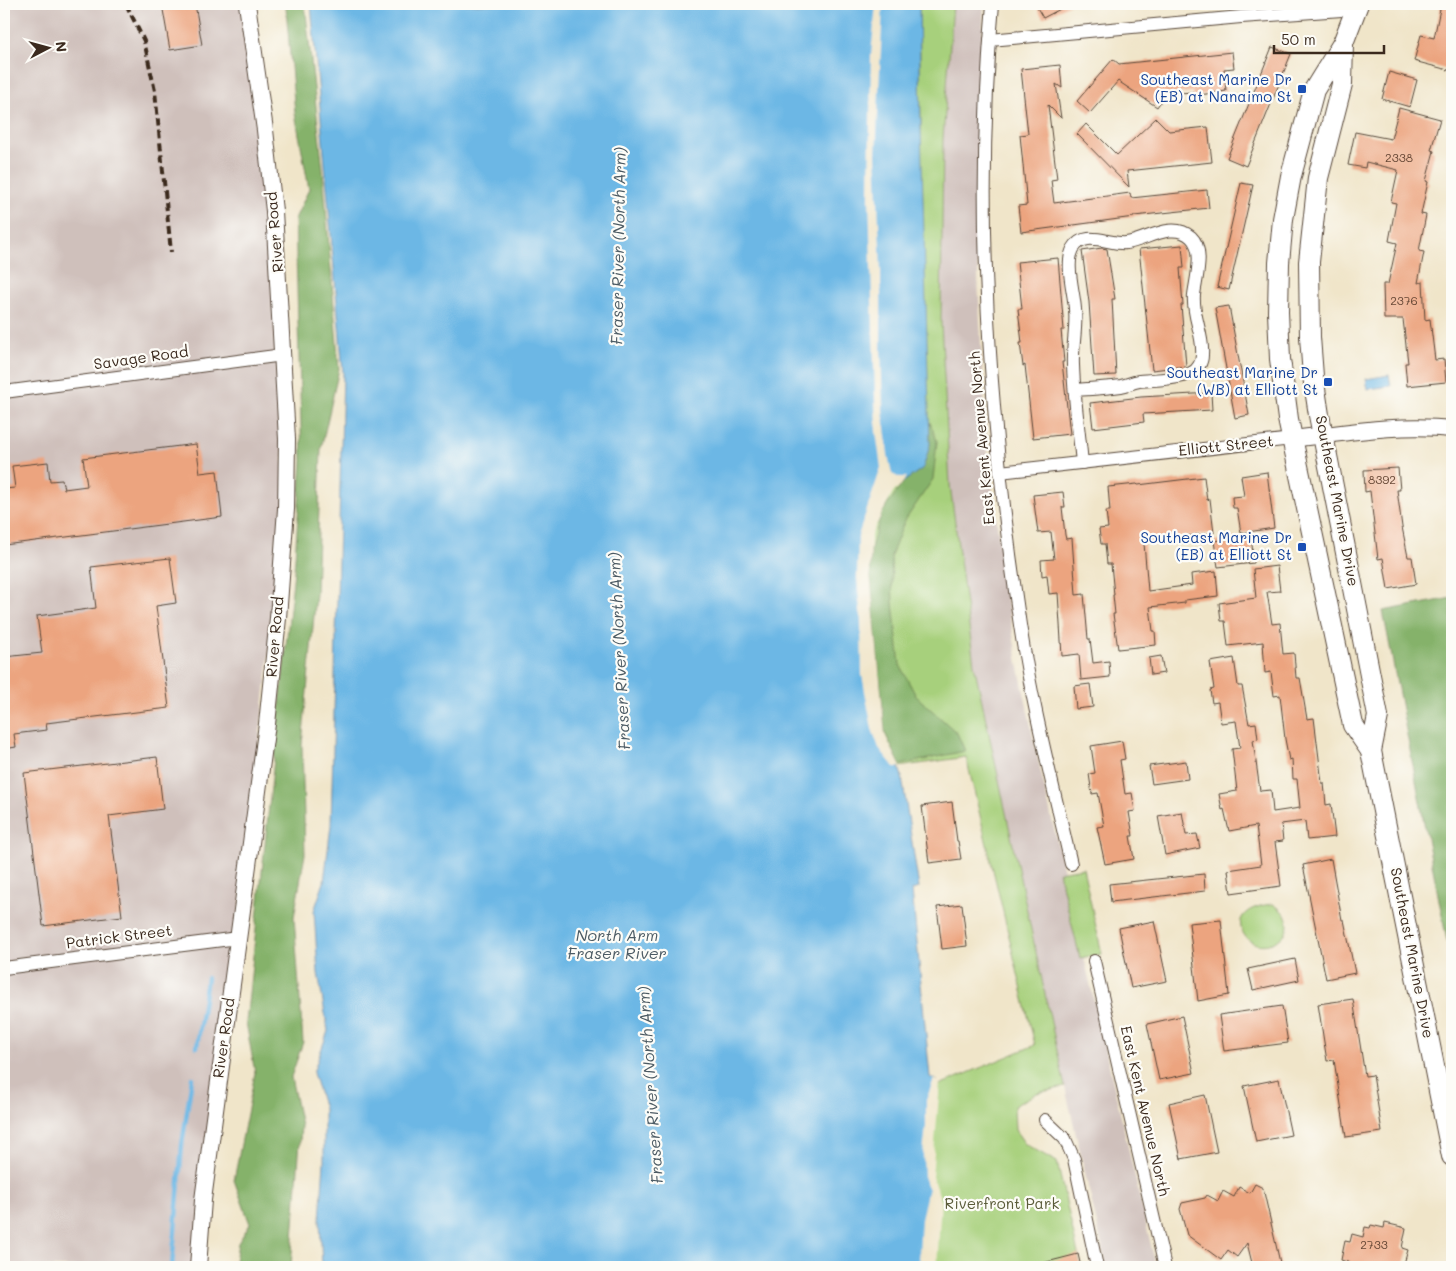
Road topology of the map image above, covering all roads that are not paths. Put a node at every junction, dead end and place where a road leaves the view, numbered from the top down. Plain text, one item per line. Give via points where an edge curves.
1 (247, 4) edge
2 (993, 4) edge
3 (1357, 6) edge
4 (990, 40) junction
5 (1343, 43) junction
6 (283, 356) junction
7 (1075, 390) junction
8 (4, 392) edge
9 (1452, 429) edge
10 (1323, 436) junction
11 (1292, 439) junction
12 (1082, 464) junction
13 (1000, 472) junction
14 (1371, 751) junction
15 (1071, 864) dead end
16 (238, 938) junction
17 (1094, 961) dead end
18 (4, 968) edge
19 (1045, 1120) dead end
20 (1452, 1156) edge
21 (198, 1267) edge
22 (1098, 1267) edge
23 (1165, 1267) edge

1 - 6 street, River Road via 273,202
2 - 4 street, East Kent Avenue North
3 - 4 street
3 - 5 main road, Southeast Marine Drive
4 - 13 street, East Kent Avenue North via 984,168 988,303
5 - 10 main road, Southeast Marine Drive via 1342,84 1318,178 1309,262 1313,376
5 - 11 main road, Southeast Marine Drive via 1314,90 1290,176 1283,219 1278,312 1280,359
6 - 8 street, Savage Road
6 - 16 street, River Road via 286,509 278,618
7 - 7 street via 1075,310 1070,256 1076,244 1094,239 1125,243 1172,230 1190,236 1199,256 1194,300 1202,355 1197,369 1186,375 1123,386
7 - 12 street
9 - 10 street, Elliott Street via 1406,428
10 - 11 street, Elliott Street
10 - 14 main road, Southeast Marine Drive via 1378,716
11 - 12 street, Elliott Street
11 - 14 main road, Southeast Marine Drive via 1353,725
12 - 13 street, Elliott Street
13 - 15 street, East Kent Avenue North via 1027,665
14 - 20 main road, Southeast Marine Drive
16 - 18 street, Patrick Street
16 - 21 street, River Road via 203,1200
17 - 23 street, East Kent Avenue North
19 - 22 street via 1065,1139 1074,1159

